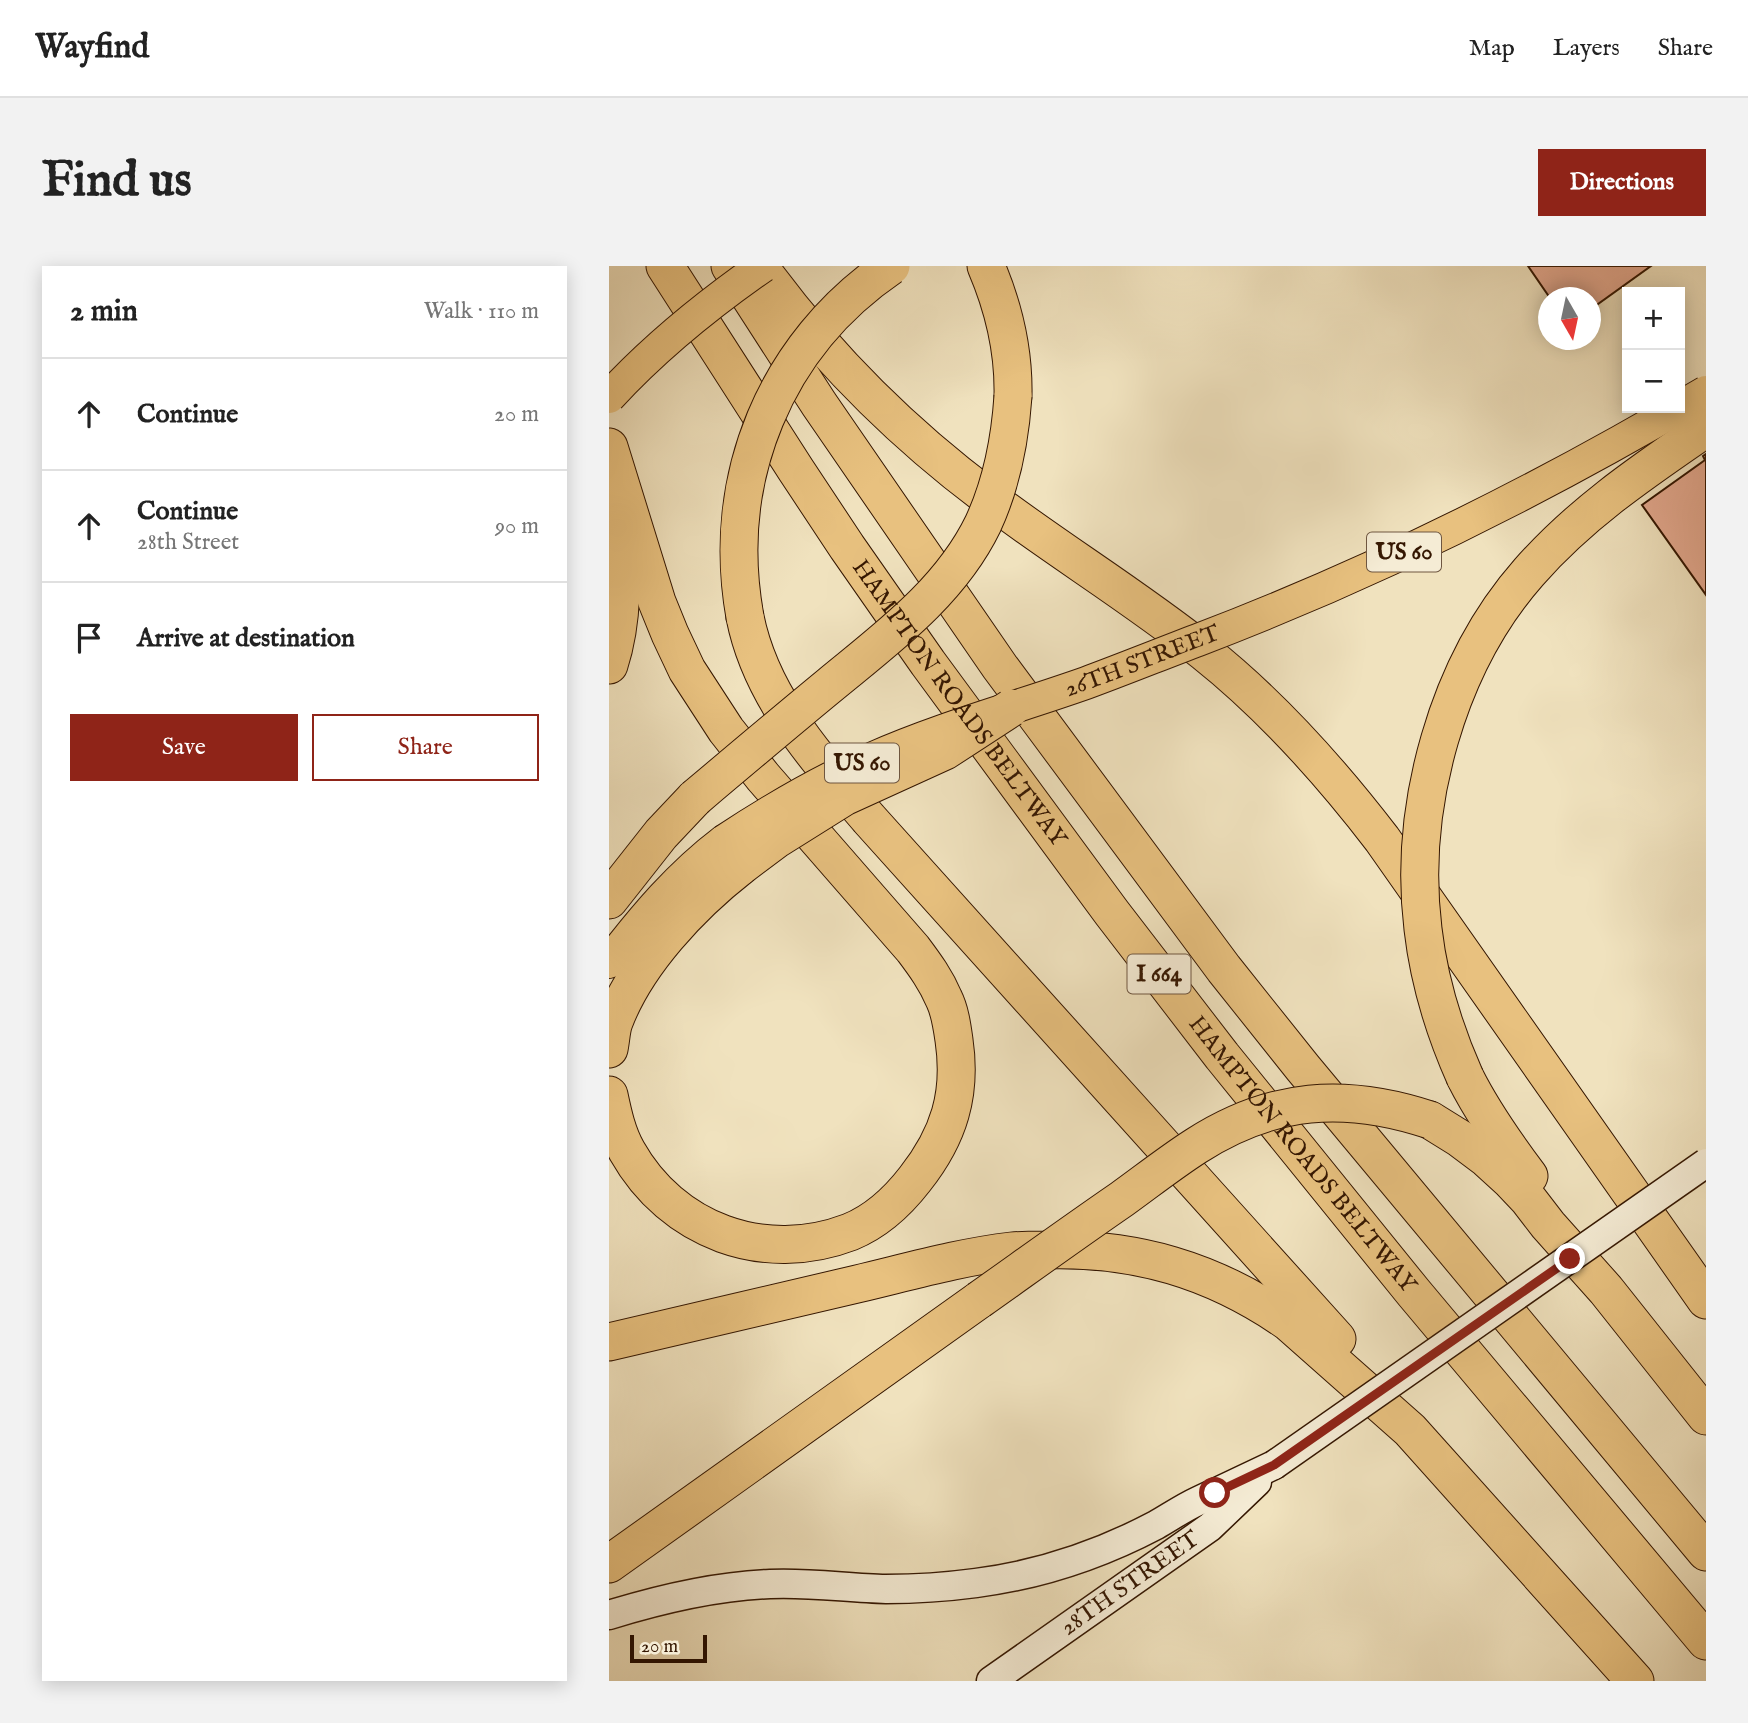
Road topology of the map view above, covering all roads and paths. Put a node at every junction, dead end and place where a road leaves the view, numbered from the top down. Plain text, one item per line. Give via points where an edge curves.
1 (665, 266) edge
2 (730, 266) edge
3 (761, 266) edge
4 (891, 266) edge
5 (986, 266) edge
6 (1706, 392) edge
7 (609, 397) edge
8 (1706, 428) edge
9 (610, 452) edge
10 (609, 665) edge
11 (1011, 708) joint
12 (732, 854) junction
13 (609, 900) edge
14 (609, 962) edge
15 (609, 1049) edge
16 (609, 1095) edge
17 (1706, 1163) edge
18 (1606, 1290) junction
19 (1706, 1300) edge
20 (609, 1342) edge
21 (1706, 1416) edge
22 (1410, 1430) junction
23 (1274, 1465) junction
24 (1706, 1552) edge
25 (609, 1564) edge
26 (609, 1615) edge
27 (1706, 1641) edge
28 (991, 1681) edge
29 (1635, 1681) edge

1 - 27 highway, HAMPTON ROADS BELTWAY / I 664 via 847,547 1105,904 1414,1293
2 - 24 highway, I 664 via 1000,667 1224,969
3 - 7 main road, bridge via 683,326
3 - 19 highway via 777,291 874,400 942,462 1205,653 1260,700 1315,757 1382,839
4 - 22 highway, bridge via 834,314 796,360 755,444 742,501 739,574 745,617 764,675 809,748 1313,1312
5 - 13 highway, bridge via 1001,303 1012,357 1010,435 998,486 963,558 927,601 876,648 695,798
6 - 11 main road, 26TH STREET / US 60, bridge via 1451,531 1275,610
8 - 18 highway, bridge via 1586,514 1528,573 1485,633 1465,672 1436,754 1424,816 1420,860 1423,930 1447,1035 1479,1104
9 - 10 highway via 621,577
9 - 16 highway via 657,602 687,670 763,777 931,973 952,1027 957,1076 946,1128 904,1193 882,1214 853,1231 791,1245 730,1237 677,1210 653,1188 625,1149
11 - 12 highway, bridge via 944,751 844,797 788,832
12 - 14 main road via 702,857
12 - 15 highway via 722,881 674,928 632,985 613,1024
17 - 23 main road, 28TH STREET, bridge
18 - 21 highway
18 - 25 highway, bridge via 1510,1180 1430,1120 1341,1102 1275,1110 1197,1146
20 - 22 highway via 983,1256 1061,1249 1104,1251 1178,1267 1268,1308
22 - 29 highway
23 - 26 main road via 1113,1545 1024,1574 928,1588 739,1586 653,1601
23 - 28 main road, 28TH STREET via 1210,1527

